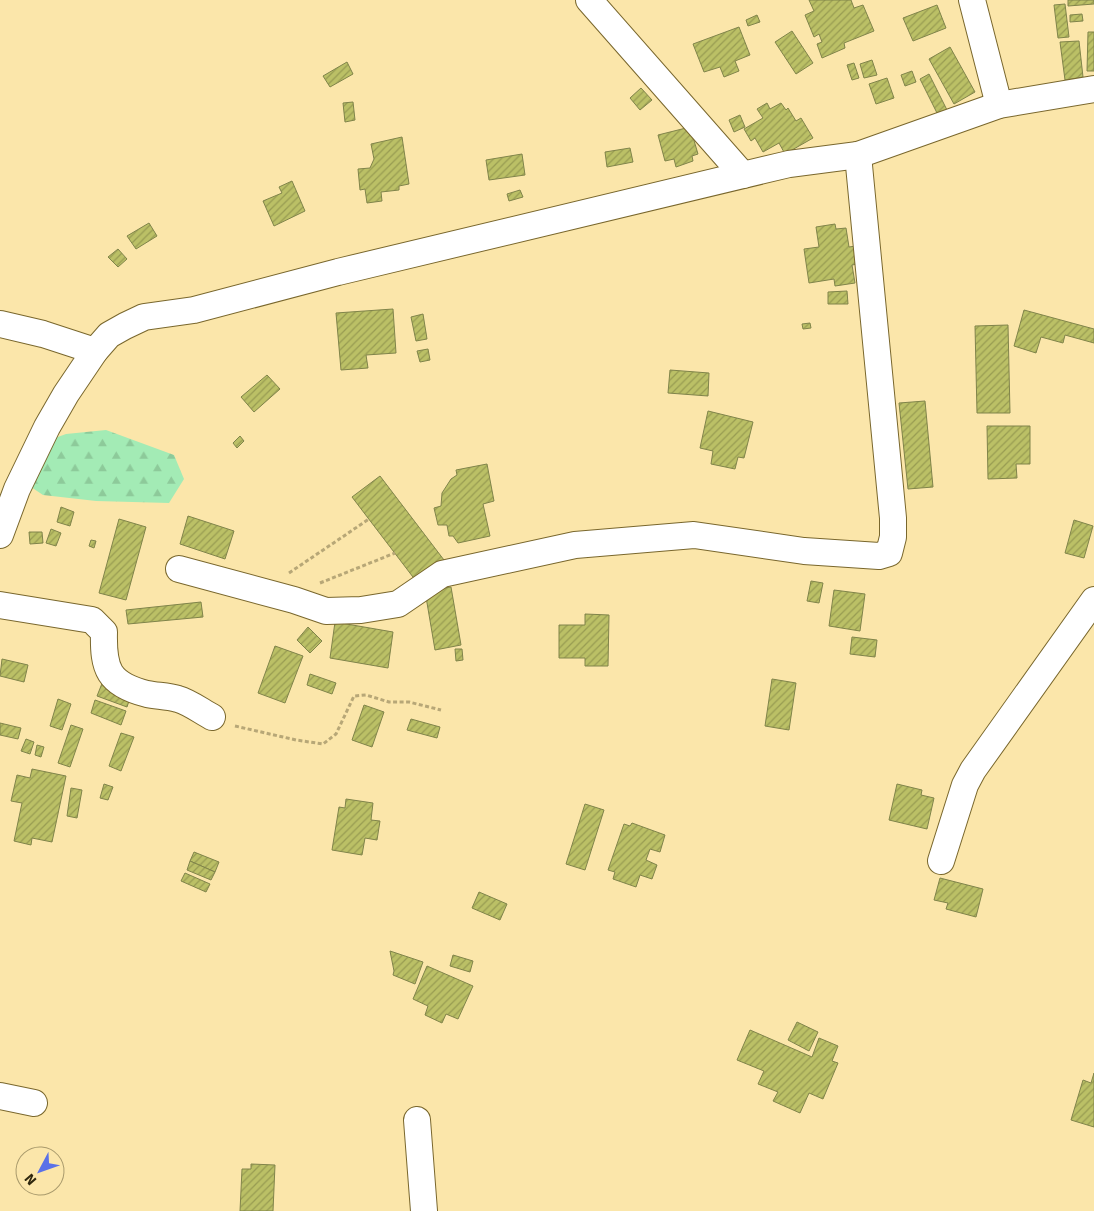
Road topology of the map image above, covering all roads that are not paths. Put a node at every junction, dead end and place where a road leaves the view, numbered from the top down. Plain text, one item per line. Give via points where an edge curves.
1 (589, 0) edge
2 (972, 0) edge
3 (1094, 89) edge
4 (999, 105) junction
5 (858, 154) junction
6 (743, 175) junction
7 (0, 324) edge
8 (95, 351) junction
9 (0, 535) edge
10 (180, 570) dead end
11 (1094, 600) edge
12 (0, 605) edge
13 (1086, 627) edge
14 (212, 717) road end
15 (941, 861) dead end
16 (0, 1096) edge
17 (34, 1103) dead end
18 (417, 1120) dead end
19 (424, 1211) edge

1 - 6 street
2 - 4 street
3 - 4 street
4 - 5 street
5 - 6 street via 789,164
5 - 10 street via 892,518 893,537 889,553 879,556 804,551 694,535 575,545 442,574 398,604 326,612 273,594
6 - 8 street via 338,272 194,310 144,317 109,335
7 - 8 street
8 - 9 street via 47,427
11 - 13 street
12 - 14 street via 92,620 104,632 106,664 115,681 146,694 178,699
13 - 15 street via 973,770 965,785
16 - 17 street
18 - 19 street

